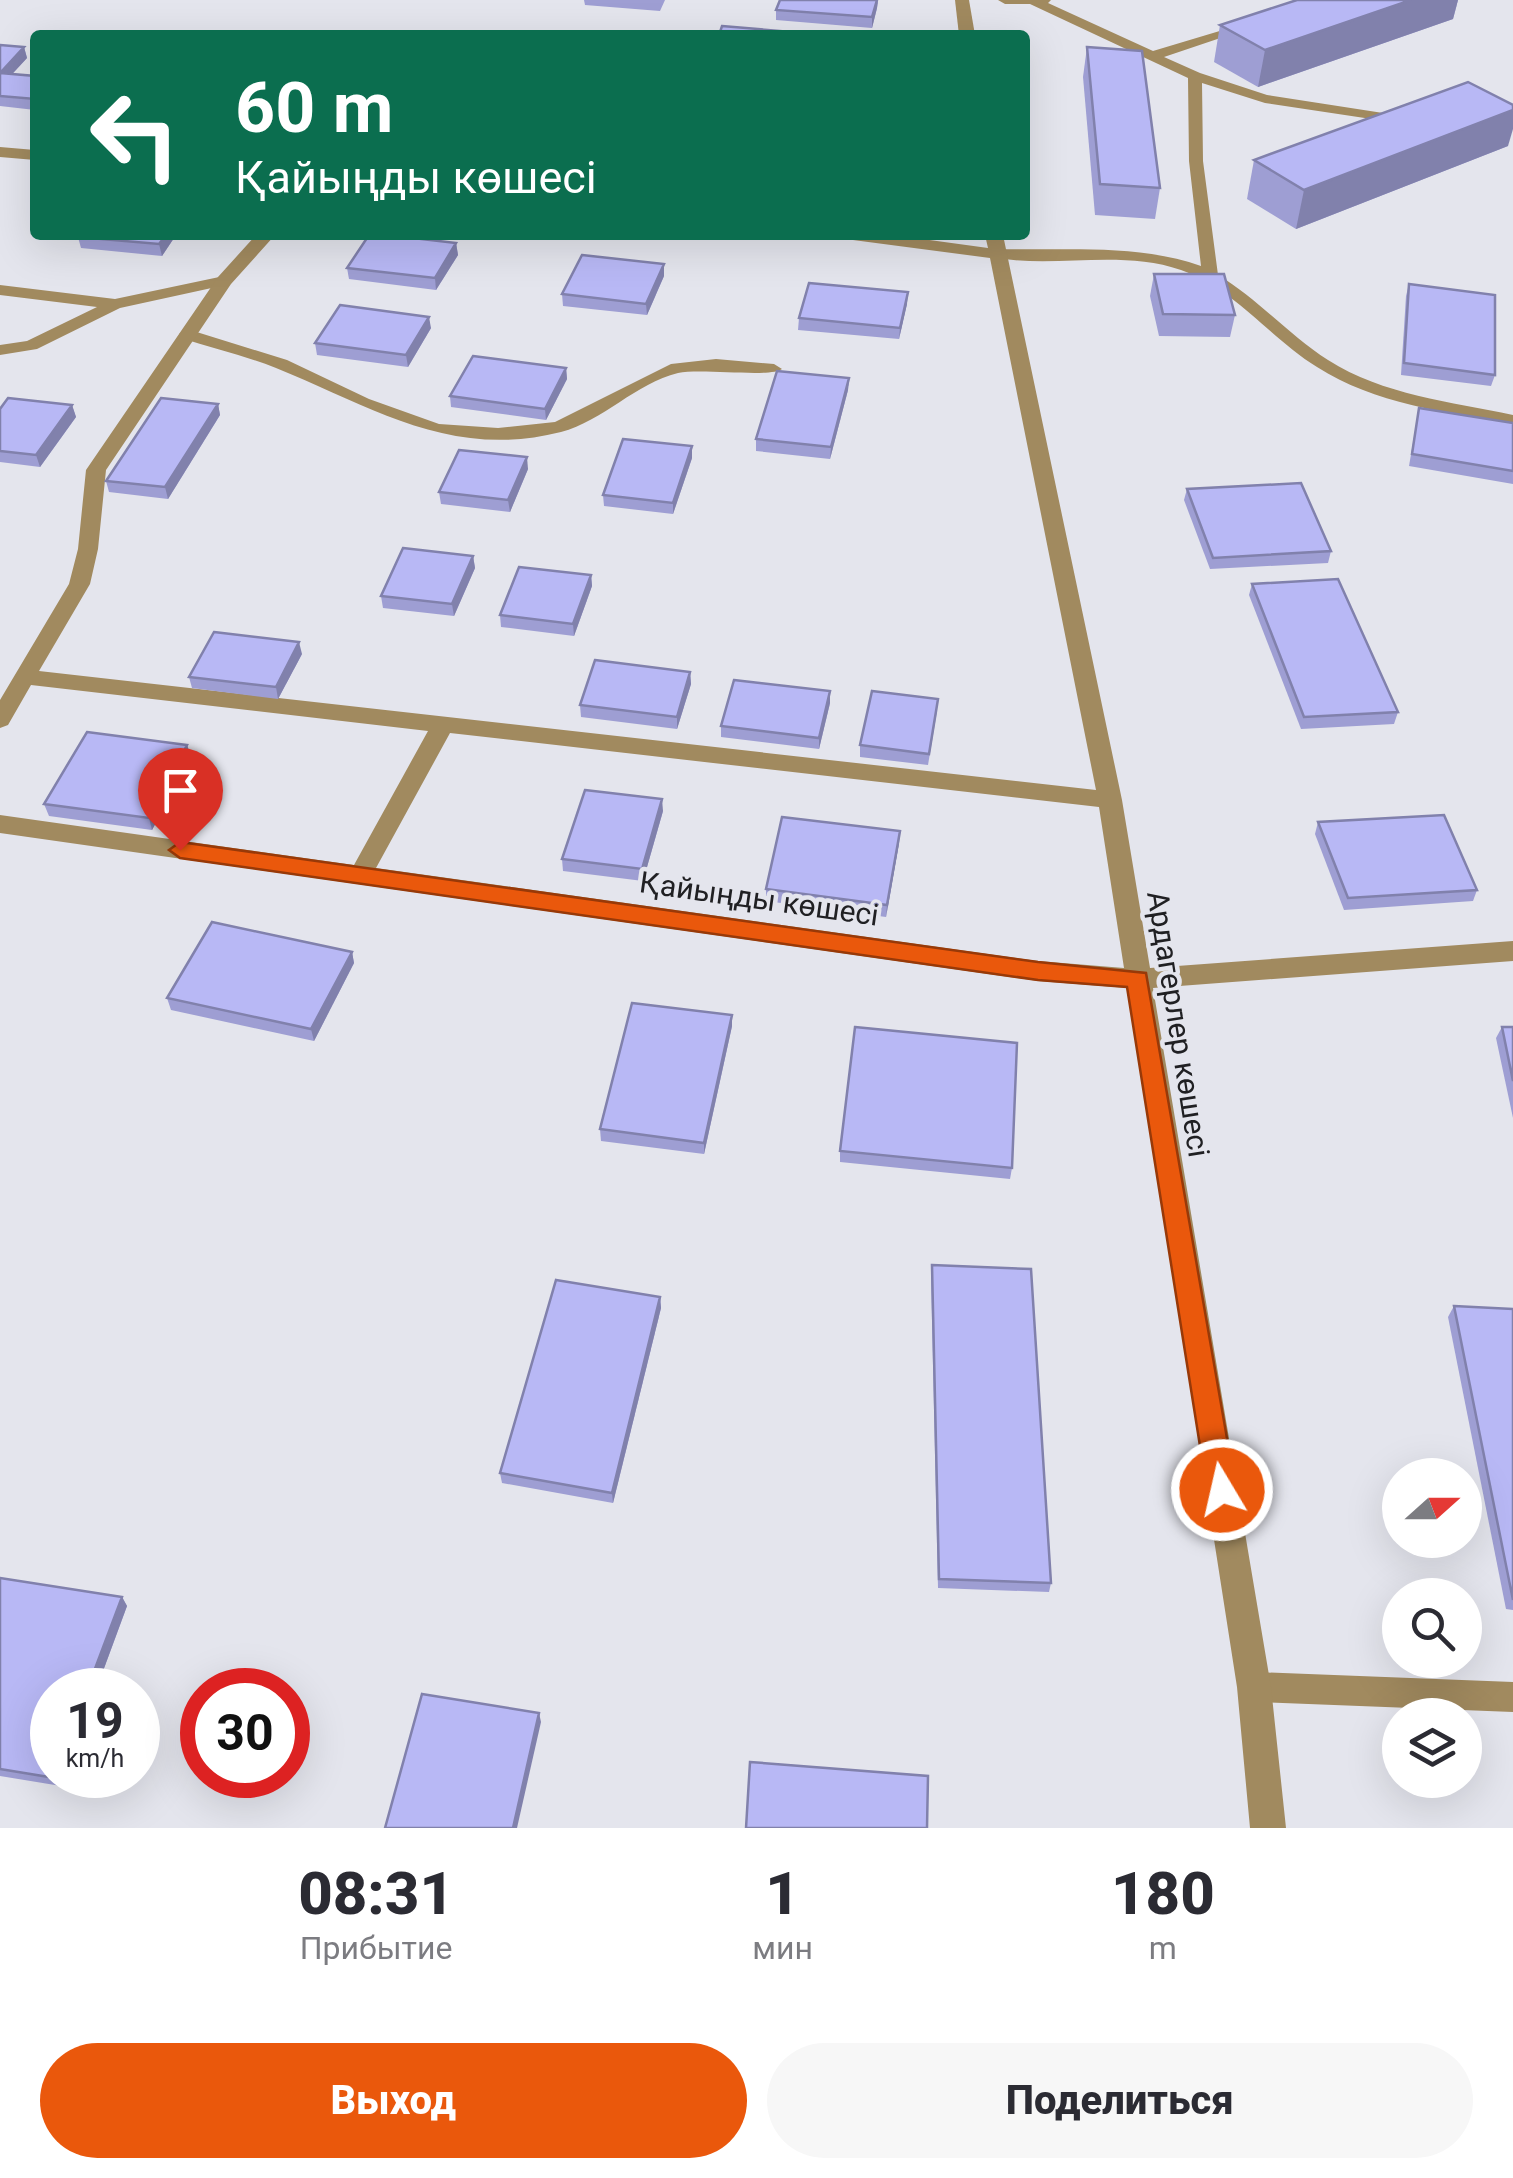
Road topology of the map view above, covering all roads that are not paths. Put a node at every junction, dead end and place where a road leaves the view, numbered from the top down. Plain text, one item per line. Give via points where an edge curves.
1 (962, 0) edge
2 (1005, 0) edge
3 (1039, 1) edge
4 (1272, 17) edge
5 (966, 30) edge
6 (1152, 56) junction
7 (1195, 76) junction
8 (1378, 116) edge
9 (0, 152) edge
10 (30, 155) edge
11 (261, 240) edge
12 (924, 240) edge
13 (995, 245) edge
14 (1210, 278) junction
15 (224, 281) junction
16 (0, 290) edge
17 (115, 304) junction
18 (187, 334) junction
19 (0, 350) edge
20 (774, 369) edge
21 (1513, 420) edge
22 (24, 677) junction
23 (0, 720) edge
24 (442, 726) junction
25 (1110, 800) junction
26 (0, 824) edge
27 (360, 876) junction
28 (1513, 951) edge
29 (1138, 979) junction
30 (1254, 1687) junction
31 (1513, 1697) edge
32 (1268, 1828) edge

1 - 5 street
2 - 3 lane
3 - 6 lane
4 - 6 lane
6 - 7 lane
7 - 8 lane via 1265,99
7 - 14 lane via 1196,162
9 - 10 street
11 - 15 street
12 - 13 street
13 - 14 lane via 1182,264
13 - 25 street, Ардагерлер көшесі
14 - 21 lane via 1325,366 1402,396
15 - 17 lane
15 - 18 street
16 - 17 lane
17 - 19 lane via 32,345
18 - 20 lane via 281,364 438,429 498,433 559,426 671,369
18 - 22 street via 96,470 77,594
22 - 23 street
22 - 24 street
24 - 25 street
24 - 27 street
25 - 29 street, Ардагерлер көшесі
26 - 27 street, Қайыңды көшесі
27 - 29 street, Қайыңды көшесі via 1038,971
28 - 29 street, Қайыңды көшесі
29 - 30 street, Ардагерлер көшесі
30 - 31 lane
30 - 32 street, Ардагерлер көшесі

